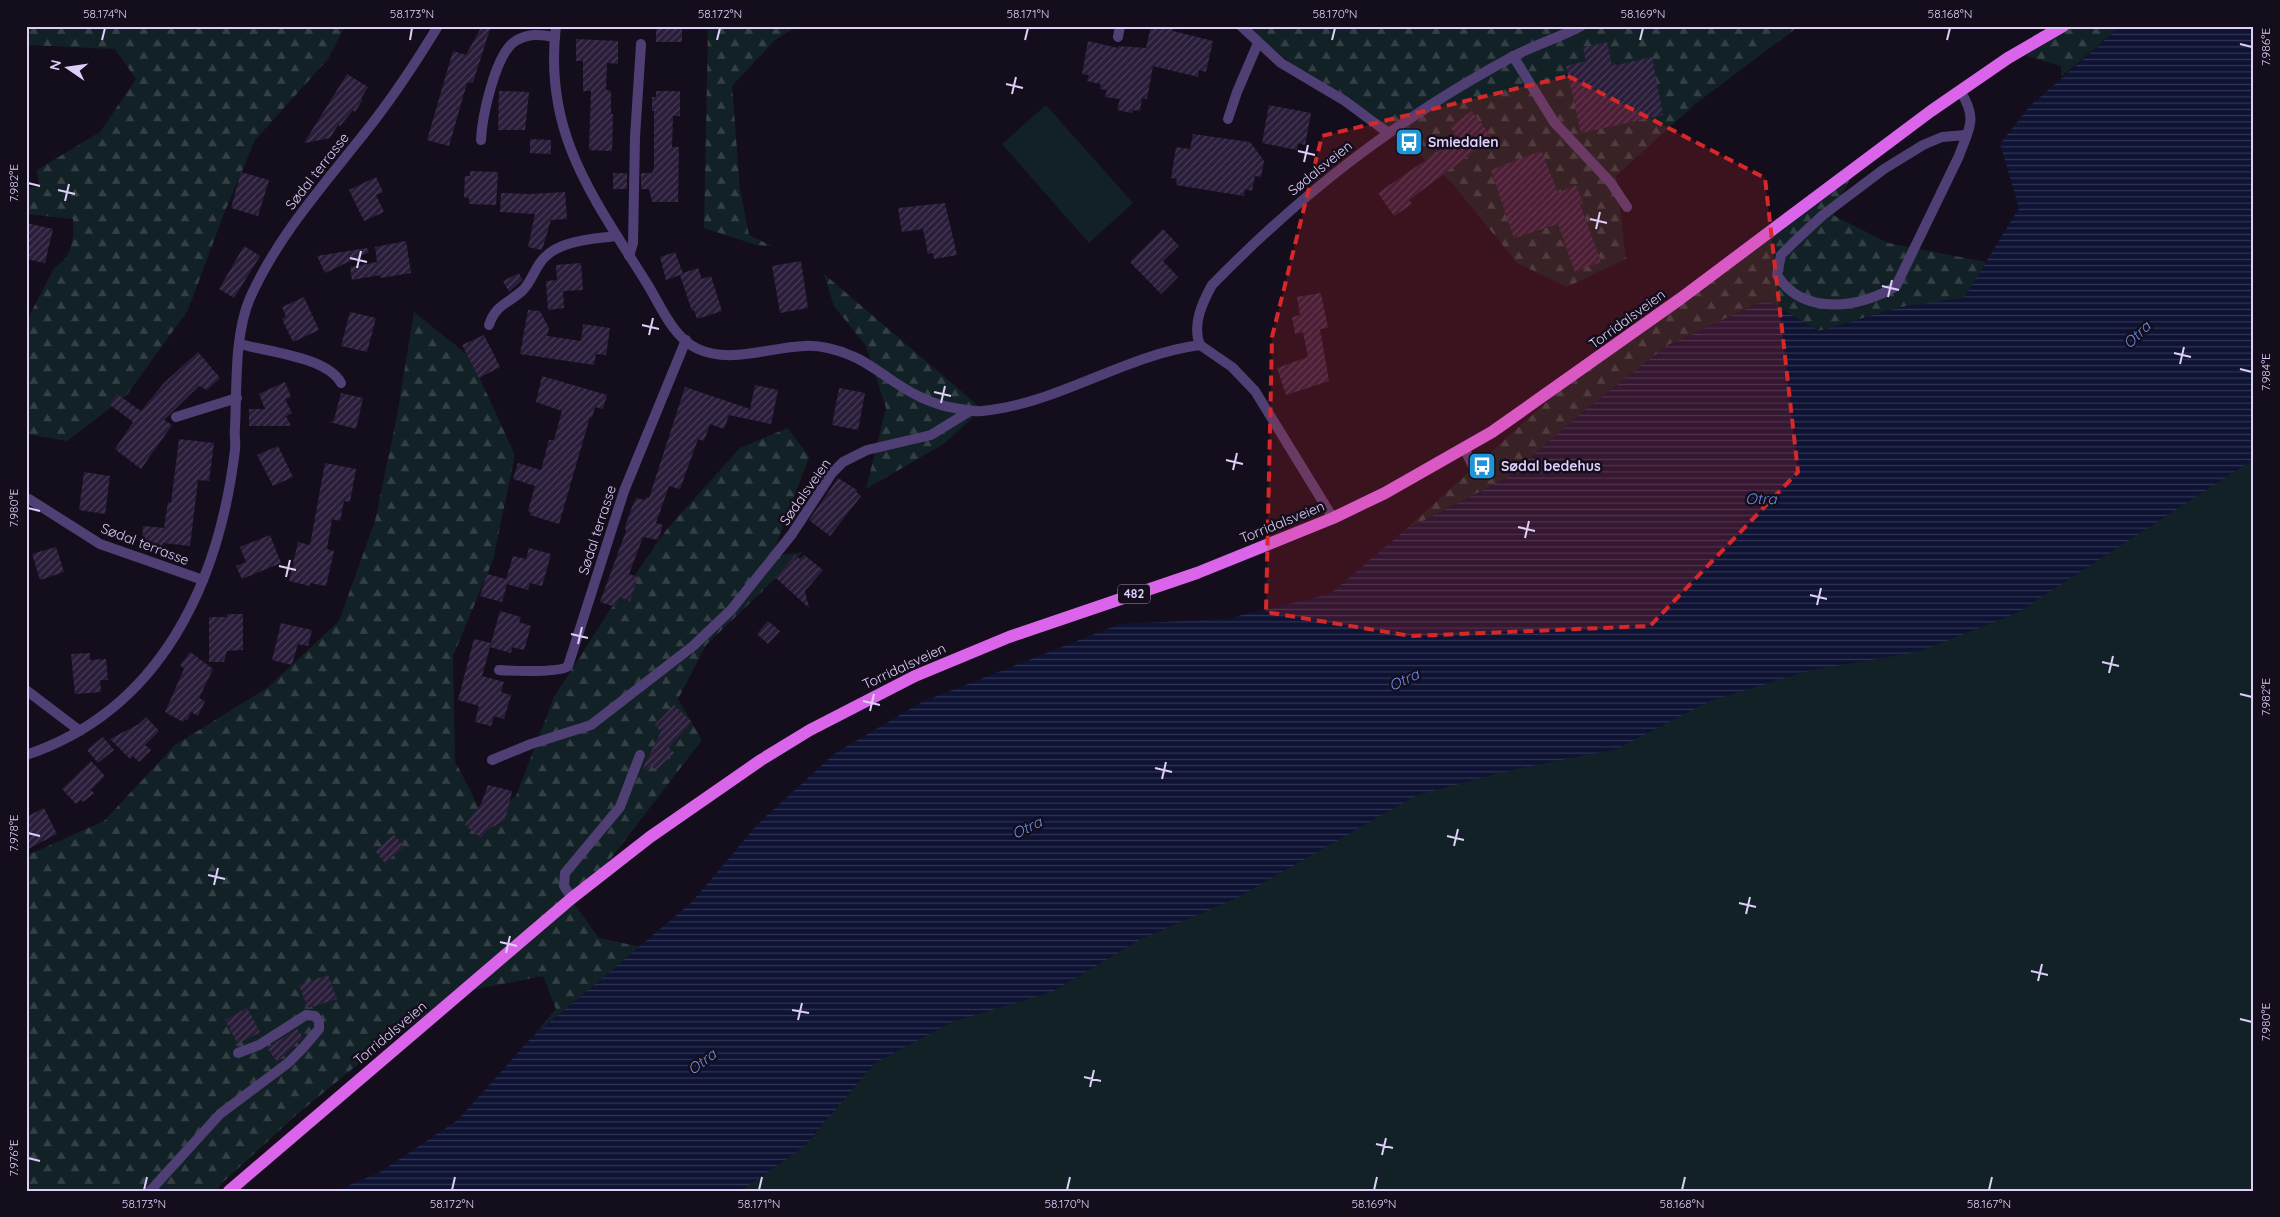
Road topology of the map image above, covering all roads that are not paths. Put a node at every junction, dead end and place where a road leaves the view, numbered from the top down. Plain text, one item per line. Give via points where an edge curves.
1 (438, 26) edge
2 (1120, 26) edge
3 (1241, 26) edge
4 (1581, 26) edge
5 (2063, 26) edge
6 (556, 31) edge
7 (1118, 37) dead end
8 (1258, 43) junction
9 (641, 44) dead end
10 (1513, 56) junction
11 (1960, 92) junction
12 (1228, 119) dead end
13 (1387, 132) junction
14 (1966, 134) junction
15 (481, 140) dead end
16 (1627, 207) dead end
17 (616, 236) junction
18 (629, 256) junction
19 (490, 326) dead end
20 (686, 340) junction
21 (240, 344) junction
22 (1200, 345) junction
23 (341, 383) dead end
24 (237, 398) junction
25 (970, 411) junction
26 (176, 417) dead end
27 (1464, 448) junction
28 (1475, 470) dead end
29 (29, 499) dead end
30 (1333, 518) junction
31 (203, 580) junction
32 (499, 670) dead end
33 (26, 690) edge
34 (80, 730) junction
35 (26, 755) edge
36 (640, 755) dead end
37 (492, 760) dead end
38 (572, 898) junction
39 (238, 1053) dead end
40 (150, 1191) edge
41 (229, 1191) edge

1 - 21 street, Sødal terrasse via 375,120 278,245 244,313
2 - 7 street
3 - 8 street
4 - 10 street, Sødalsveien
5 - 11 main road, Torridalsveien / 482 via 2008,58
6 - 15 street via 526,36 506,50 482,118
6 - 17 street via 554,86 562,125 583,177
8 - 12 street
8 - 13 street via 1281,63 1344,101
9 - 18 street via 633,243
10 - 13 street, Sødalsveien
10 - 16 street via 1554,122 1612,183
11 - 14 street via 1971,110
11 - 27 main road, Torridalsveien / 482 via 1585,368
13 - 22 street, Sødalsveien via 1278,220 1212,285 1199,315 1196,330
14 - 14 street via 1959,156 1896,286 1878,297 1828,306 1802,297 1781,281 1778,275 1782,255 1823,215 1908,153 1942,137
17 - 18 street
17 - 19 street via 579,241 554,250 544,258 527,286 495,311
18 - 20 street via 670,322
20 - 25 street via 707,352 730,354 806,346 835,350 866,363 899,386 934,404
20 - 32 street, Sødal terrasse via 624,491 568,666 554,671
21 - 23 street via 321,365 337,376
21 - 24 street, Sødal terrasse
22 - 25 street, Sødalsveien via 1178,348 1130,363 1022,403 980,412
22 - 30 street via 1232,366 1255,392
24 - 26 street
24 - 31 street, Sødal terrasse via 235,448 225,503 216,548
25 - 37 street, Sødalsveien via 931,435 867,450 843,462 832,473 792,534 731,610 693,646 591,725
27 - 28 street
27 - 30 main road, Torridalsveien / 482
29 - 31 street, Sødal terrasse via 100,544
30 - 38 main road, Torridalsveien / 482 via 1197,573 1009,636 863,702 761,760 650,837
31 - 34 street, Sødal terrasse via 157,664 127,698
33 - 34 street
34 - 35 street, Sødal terrasse
36 - 38 street via 620,807 564,873 564,886
38 - 41 main road, Torridalsveien / 482
39 - 40 street via 259,1045 306,1015 315,1016 319,1022 319,1029 288,1064 220,1114

